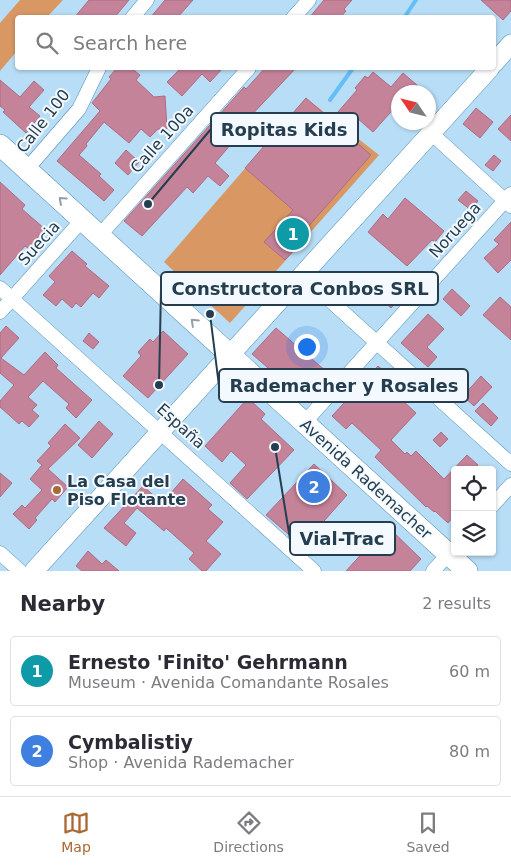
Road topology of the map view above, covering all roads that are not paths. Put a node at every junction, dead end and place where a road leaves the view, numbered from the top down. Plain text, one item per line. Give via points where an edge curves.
1 (147, 0) edge
2 (309, 0) edge
3 (134, 15) edge
4 (296, 15) edge
5 (511, 44) edge
6 (496, 61) edge
7 (98, 70) edge
8 (247, 70) edge
9 (488, 70) edge
10 (431, 133) junction
11 (0, 145) edge
12 (27, 169) junction
13 (509, 200) edge
14 (83, 219) junction
15 (100, 235) junction
16 (302, 275) junction
17 (0, 288) edge
18 (12, 298) junction
19 (0, 312) edge
20 (376, 343) junction
21 (230, 355) junction
22 (304, 423) junction
23 (161, 431) junction
24 (511, 464) edge
25 (511, 485) edge
26 (496, 502) edge
27 (451, 550) edge
28 (0, 552) edge
29 (451, 552) edge
30 (456, 556) edge
31 (20, 571) edge
32 (34, 571) edge
33 (314, 571) edge
34 (433, 571) edge
35 (467, 571) edge

1 - 3 street
2 - 4 street
5 - 6 main road
7 - 12 street, Calle 100 via 79,109
8 - 15 street, Calle 100a
9 - 10 main road
10 - 13 street
10 - 16 main road
11 - 12 main road, Avenida Rademacher
14 -> 12 main road, Avenida Rademacher
13 - 20 street, Noruega
14 - 15 main road, Avenida Rademacher
14 - 18 street, Suecia
21 -> 15 main road, Avenida Rademacher
16 - 20 street
16 - 21 main road
17 - 18 street, España
18 - 19 street, Suecia
18 - 23 street, España
20 - 22 street, Noruega
20 - 24 street
21 - 22 main road, Avenida Rademacher
21 - 23 main road
22 - 27 main road, Avenida Rademacher
23 - 32 main road
23 - 33 street, España
25 - 26 street
28 - 31 street
29 - 34 street
30 - 35 main road, Avenida Rademacher

